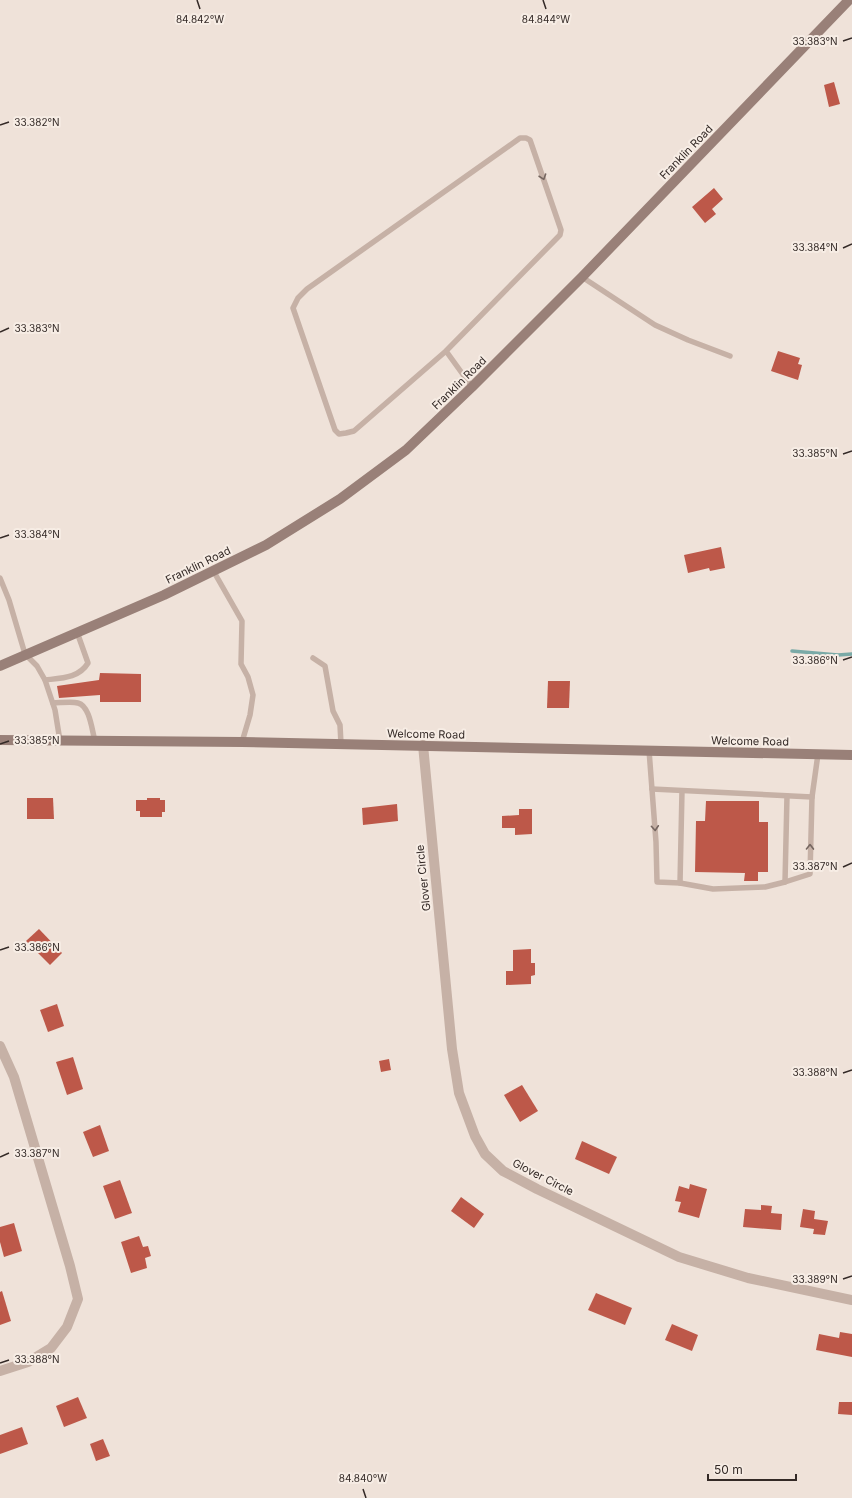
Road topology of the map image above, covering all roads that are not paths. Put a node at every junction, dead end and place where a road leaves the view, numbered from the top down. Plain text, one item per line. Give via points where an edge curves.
1 (849, 0) edge
2 (582, 277) junction
3 (446, 351) junction
4 (730, 356) dead end
5 (472, 387) junction
6 (214, 572) junction
7 (0, 578) edge
8 (77, 632) junction
9 (25, 654) junction
10 (313, 658) dead end
11 (0, 666) edge
12 (45, 680) junction
13 (53, 704) junction
14 (0, 740) edge
15 (60, 741) junction
16 (95, 741) junction
17 (242, 742) junction
18 (341, 744) junction
19 (422, 745) junction
20 (649, 750) junction
21 (818, 754) junction
22 (852, 755) edge
23 (652, 789) junction
24 (682, 791) junction
25 (787, 796) junction
26 (812, 797) junction
27 (785, 882) junction
28 (680, 883) junction
29 (0, 1046) edge
30 (852, 1300) edge
31 (0, 1371) edge

1 - 2 main road, Franklin Road
2 - 4 lane via 655,325
2 - 5 main road, Franklin Road
3 -> 3 lane via 354,431 339,434 335,430 293,308 307,289 520,138 526,138 530,140 561,230 560,235
3 - 5 lane
5 - 6 main road, Franklin Road via 406,450 340,499 266,545
6 - 8 main road, Franklin Road
6 - 17 lane via 242,621 242,664 253,695
7 - 9 lane
8 - 9 main road, Franklin Road
8 - 12 lane via 88,662 84,670 68,677
9 - 11 main road, Franklin Road
9 - 12 lane via 37,666
10 - 18 lane via 325,666 333,711 340,725
12 - 13 lane
13 - 15 lane
13 - 16 lane via 78,703 84,706
14 - 15 main road, Welcome Road
15 - 16 main road, Welcome Road
16 - 17 main road, Welcome Road
17 - 18 main road, Welcome Road
18 - 19 main road, Welcome Road
19 - 20 main road, Welcome Road
19 - 30 street, Glover Circle via 453,1056 459,1093 484,1154 503,1171 537,1189 679,1257 748,1278
20 - 21 main road, Welcome Road
20 - 23 lane
21 - 22 main road, Welcome Road
21 - 26 lane
23 - 24 lane
23 -> 28 lane via 657,882
24 - 25 lane
24 - 28 lane
25 - 26 lane
25 - 27 lane
27 -> 26 lane via 810,874
27 - 28 lane via 765,887 713,889
29 - 31 street via 14,1077 78,1299 67,1327 51,1348 28,1362

